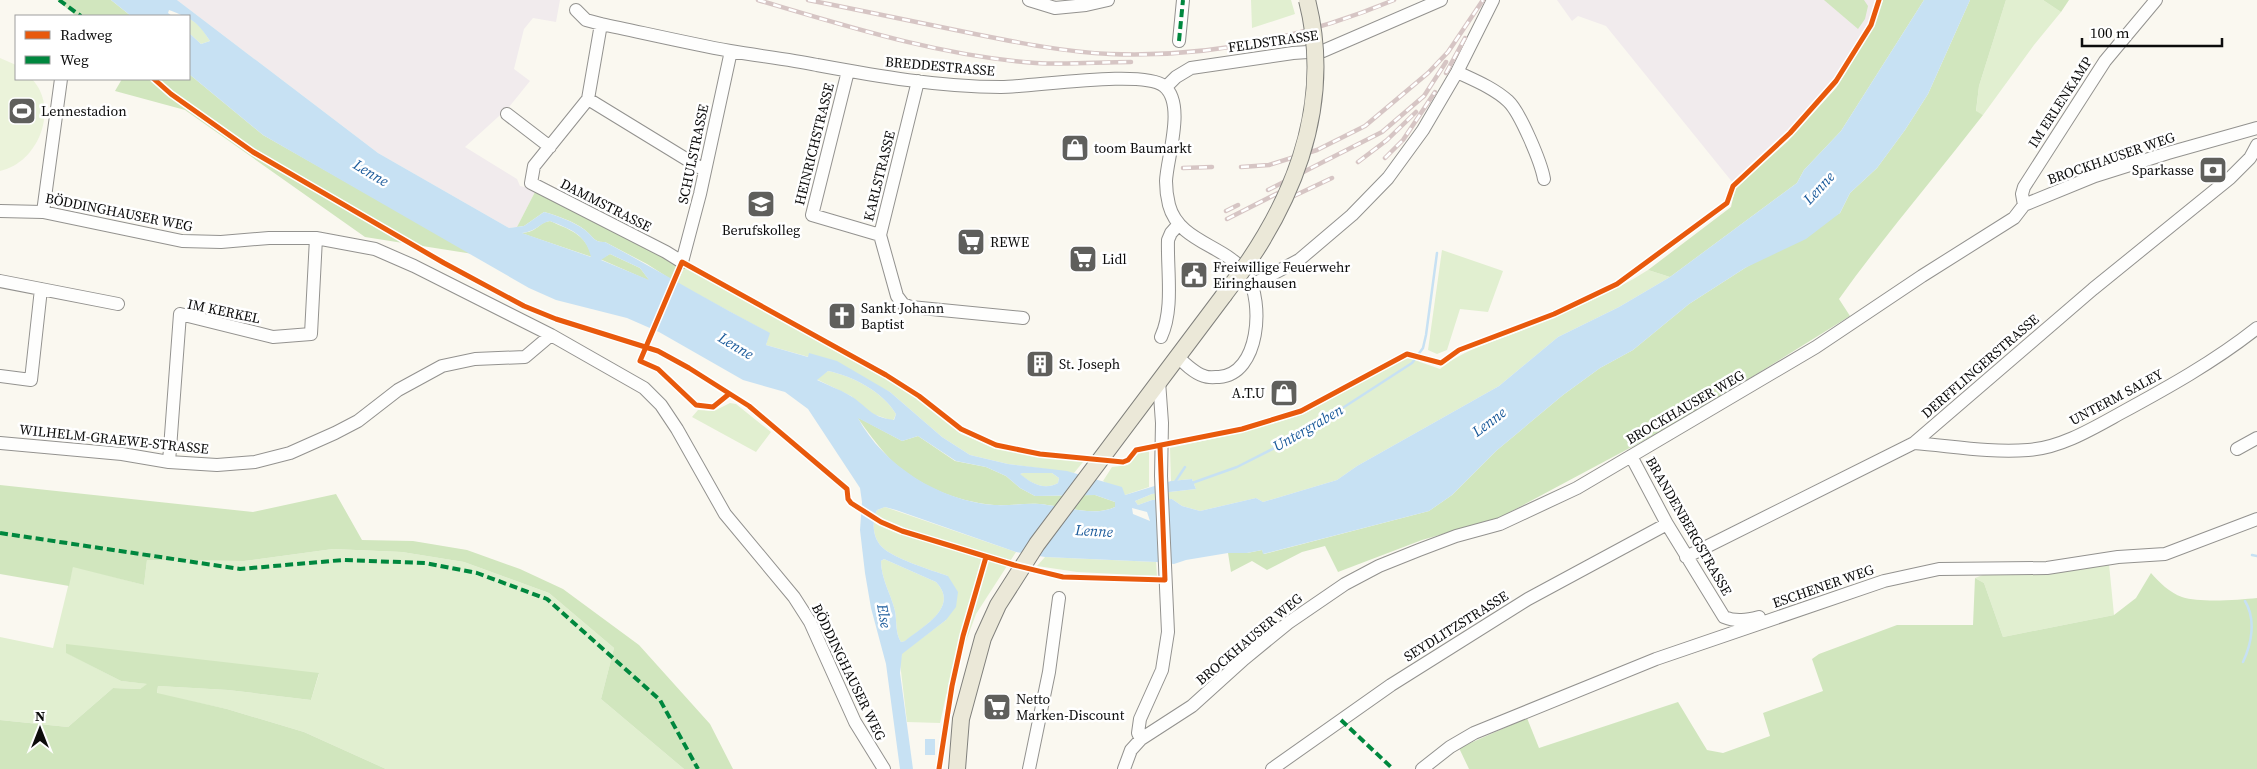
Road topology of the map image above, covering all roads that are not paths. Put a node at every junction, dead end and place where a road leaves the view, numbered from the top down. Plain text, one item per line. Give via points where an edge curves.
1 (1029, 0) edge
2 (1108, 0) edge
3 (1183, 0) edge
4 (1307, 0) edge
5 (1441, 0) edge
6 (1493, 0) edge
7 (2156, 0) edge
8 (576, 10) dead end
9 (601, 24) junction
10 (1179, 42) dead end
11 (731, 51) junction
12 (848, 71) junction
13 (1457, 72) junction
14 (60, 80) edge
15 (918, 80) junction
16 (1166, 87) junction
17 (588, 99) junction
18 (507, 114) dead end
19 (2257, 128) edge
20 (2257, 145) edge
21 (550, 147) junction
22 (704, 170) junction
23 (1544, 179) dead end
24 (2024, 205) junction
25 (0, 211) edge
26 (43, 212) junction
27 (1179, 224) junction
28 (880, 235) junction
29 (316, 238) junction
30 (682, 262) joint
31 (0, 281) edge
32 (1252, 284) junction
33 (41, 289) junction
34 (118, 304) dead end
35 (1023, 318) dead end
36 (2257, 328) edge
37 (551, 335) junction
38 (1161, 337) dead end
39 (1176, 356) junction
40 (0, 376) edge
41 (1159, 381) junction
42 (2257, 438) edge
43 (0, 443) edge
44 (1914, 443) junction
45 (2237, 449) dead end
46 (1631, 456) junction
47 (169, 462) junction
48 (2257, 519) edge
49 (1667, 524) junction
50 (1686, 557) junction
51 (1059, 598) dead end
52 (1777, 618) junction
53 (1140, 739) junction
54 (1285, 759) junction
55 (879, 766) edge
56 (957, 769) edge
57 (1030, 769) edge
58 (1124, 769) edge
59 (1272, 769) edge
60 (1294, 769) edge
61 (1422, 769) edge

1 - 2 street via 1055,8
3 - 10 street
4 - 39 main road, bridge via 1314,42 1312,113 1305,148 1289,192 1244,270
5 - 16 street, FELDSTRASSE via 1323,51 1191,68
6 - 13 street
7 - 24 street, IM ERLENKAMP via 2105,60 2063,124 2024,188
8 - 9 street, BREDDESTRASSE via 586,20
9 - 11 street, BREDDESTRASSE
9 - 17 street
11 - 12 street, BREDDESTRASSE
11 - 22 street, SCHULSTRASSE
12 - 15 street, BREDDESTRASSE
12 - 28 street, HEINRICHSTRASSE via 812,215
13 - 23 street via 1490,88 1511,104 1541,164
13 - 32 street via 1423,130 1388,178 1352,215 1299,260
14 - 26 street
15 - 16 street, BREDDESTRASSE via 1012,87 1134,78 1151,79
15 - 28 street, KARLSTRASSE
16 - 27 street via 1174,104 1167,194 1172,214
17 - 21 street
17 - 22 street
18 - 21 street
19 - 24 street, BROCKHAUSER WEG via 2104,173
20 - 44 street, DERFFLINGERSTRASSE via 2250,158 2230,178 2086,295
21 - 30 street, DAMMSTRASSE via 534,166 531,183
22 - 30 street, SCHULSTRASSE
24 - 46 street, BROCKHAUSER WEG via 2009,222 1816,347
25 - 26 street, BÖDDINGHAUSER WEG
26 - 29 street, BÖDDINGHAUSER WEG via 182,241
27 - 32 street via 1233,262 1246,273
27 - 38 street via 1168,240 1168,305
28 - 35 street, KARLSTRASSE via 897,296 903,304
29 - 37 street, BÖDDINGHAUSER WEG via 385,252
29 - 47 street, IM KERKEL via 311,334 273,337 180,314
31 - 33 street
32 - 39 street via 1256,323 1254,339 1242,366 1222,377 1205,377
33 - 34 street
33 - 40 street via 32,380
36 - 44 street, UNTERM SALEY via 2138,406 2076,436 2047,446 2011,450
37 - 47 street, WILHELM-GRAEWE-STRASSE via 525,357 476,359 442,366 398,390 358,421 290,453 241,464
37 - 55 street, BÖDDINGHAUSER WEG via 644,388 661,405 725,514 794,597 810,622 855,722
39 - 41 main road
41 - 53 street via 1168,632 1162,670 1140,719
41 - 56 main road via 1037,544 998,605 984,638 961,719
42 - 45 street
43 - 47 street, WILHELM-GRAEWE-STRASSE via 122,454
44 - 50 street, DERFFLINGERSTRASSE
46 - 49 street, BRANDENBERGSTRASSE
46 - 53 street, BROCKHAUSER WEG via 1577,488 1500,524 1418,550 1345,584 1288,623 1192,706
48 - 52 street, ESCHENER WEG via 2165,554 2118,557 2047,568 1939,569 1884,581
49 - 50 street, BRANDENBERGSTRASSE
49 - 54 street, SEYDLITZSTRASSE via 1528,599 1391,685
50 - 52 street, BRANDENBERGSTRASSE via 1724,617 1730,620 1764,616
51 - 57 street via 1049,672
52 - 61 street, ESCHENER WEG via 1656,659 1474,733
53 - 58 street via 1131,750
54 - 59 street, SEYDLITZSTRASSE
54 - 60 street

